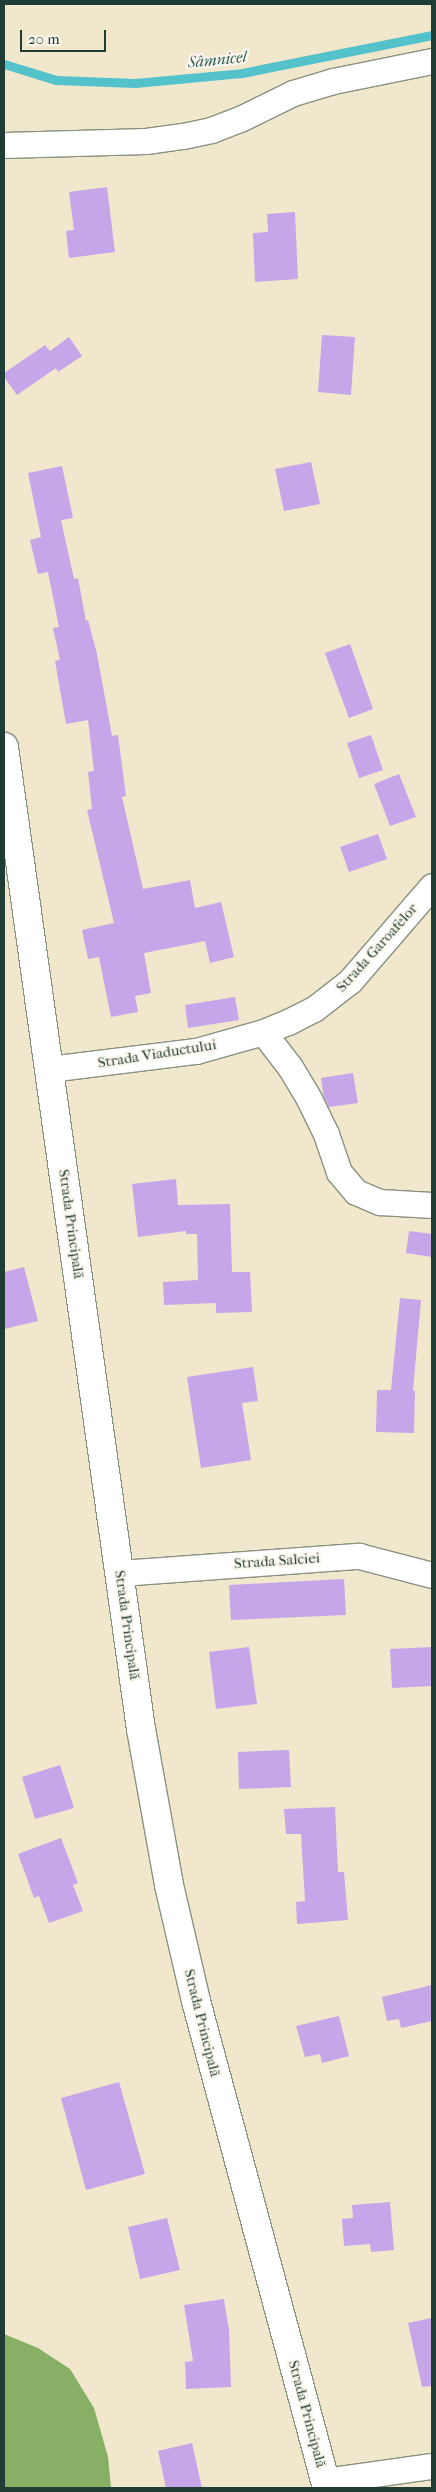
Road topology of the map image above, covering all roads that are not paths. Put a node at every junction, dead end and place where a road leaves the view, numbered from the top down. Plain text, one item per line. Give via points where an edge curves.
1 (432, 61) edge
2 (4, 145) edge
3 (4, 747) edge
4 (432, 886) edge
5 (263, 1032) junction
6 (49, 1069) junction
7 (432, 1205) edge
8 (120, 1573) junction
9 (432, 1575) edge
10 (432, 2466) edge
11 (326, 2485) edge

1 - 2 street via 309,88 240,119 183,136 146,141
3 - 6 highway, Strada Principală
4 - 5 street, Strada Garoafelor via 334,996 314,1009
5 - 6 street, Strada Viaductului via 196,1051
5 - 7 street via 309,1099 339,1172 356,1192 380,1202
6 - 8 highway, Strada Principală
8 - 9 street, Strada Salciei via 359,1556
8 - 11 highway, Strada Principală via 141,1729 169,1885 196,2001
10 - 11 street

